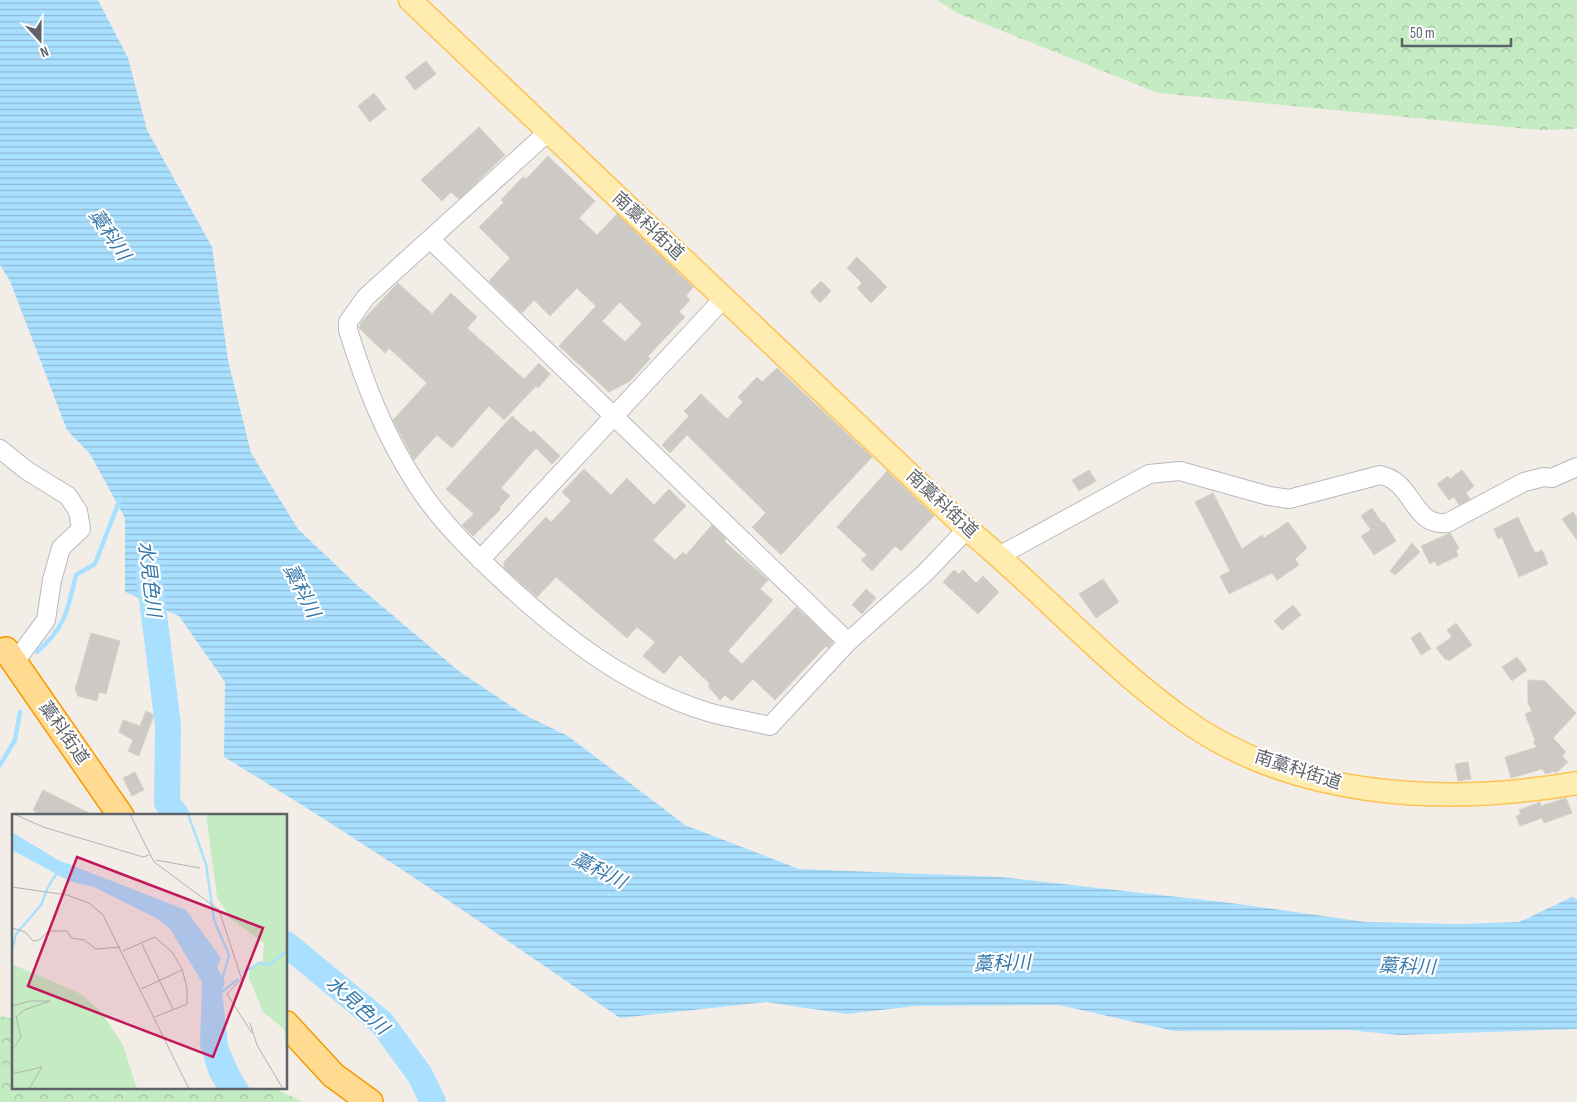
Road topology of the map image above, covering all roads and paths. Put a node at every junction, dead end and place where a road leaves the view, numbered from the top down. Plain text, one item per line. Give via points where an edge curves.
1 (410, 0) edge
2 (548, 132) junction
3 (431, 240) junction
4 (724, 298) junction
5 (614, 416) junction
6 (0, 449) edge
7 (1577, 466) edge
8 (967, 529) junction
9 (999, 556) junction
10 (480, 560) junction
11 (848, 642) junction
12 (10, 656) joint
13 (1577, 783) edge
14 (120, 814) edge
15 (288, 1026) edge
16 (370, 1102) edge

1 - 2 main road, 南藁科街道
2 - 3 street
2 - 4 main road, 南藁科街道
3 - 5 street
3 - 10 street via 366,297 348,322 348,330 365,385 388,436 436,511
4 - 5 street
4 - 8 main road, 南藁科街道
5 - 10 street
5 - 11 street
6 - 12 street via 68,496 78,510 80,529 61,548 46,620
7 - 9 street via 1552,478 1524,482 1438,524 1424,517 1400,484 1391,477 1380,475 1289,499 1180,471 1149,474
8 - 9 main road, 南藁科街道
8 - 11 street via 925,573
9 - 13 main road, 南藁科街道 via 1118,668 1180,717 1222,742 1277,767 1358,789 1442,795
10 - 11 street via 571,640 602,662 708,712 770,726
12 - 14 highway, 藁科街道
15 - 16 highway via 333,1075

